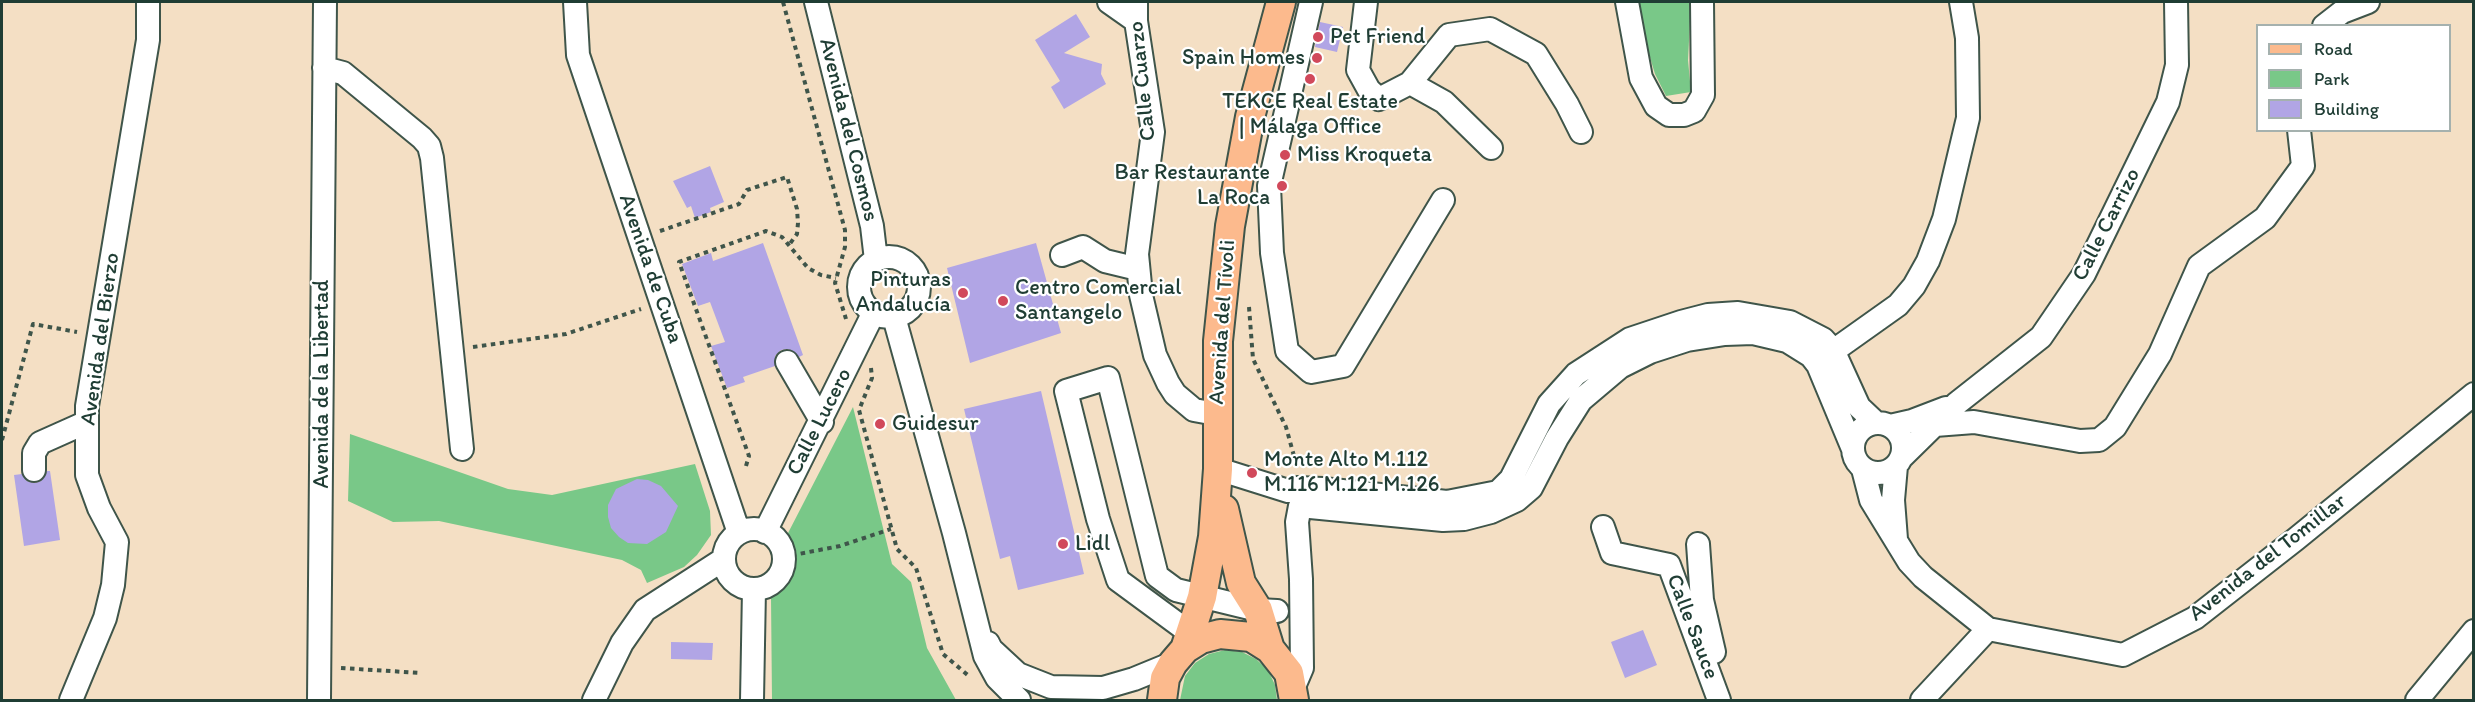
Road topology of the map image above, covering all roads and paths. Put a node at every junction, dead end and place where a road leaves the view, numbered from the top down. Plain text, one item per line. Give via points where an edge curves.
1 (147, 2) edge
2 (326, 2) edge
3 (575, 2) edge
4 (783, 2) edge
5 (816, 2) edge
6 (1109, 2) edge
7 (1281, 2) edge
8 (1311, 2) edge
9 (1366, 2) edge
10 (1627, 2) edge
11 (1702, 2) edge
12 (1961, 2) edge
13 (2176, 2) edge
14 (2368, 2) edge
15 (1136, 11) edge
16 (2327, 24) edge
17 (324, 68) junction
18 (1410, 83) junction
19 (1581, 132) dead end
20 (2299, 132) edge
21 (1491, 148) dead end
22 (1443, 200) dead end
23 (660, 231) dead end
24 (789, 245) junction
25 (1062, 255) dead end
26 (876, 260) junction
27 (1138, 269) junction
28 (836, 278) junction
29 (661, 302) junction
30 (884, 314) junction
31 (99, 336) junction
32 (452, 350) junction
33 (863, 355) junction
34 (1826, 358) junction
35 (786, 362) dead end
36 (1980, 385) junction
37 (2474, 394) edge
38 (1956, 404) junction
39 (1216, 414) junction
40 (87, 422) junction
41 (822, 422) junction
42 (1883, 424) junction
43 (1935, 425) junction
44 (1998, 425) junction
45 (2, 440) edge
46 (462, 449) dead end
47 (1852, 449) junction
48 (1899, 461) junction
49 (746, 466) dead end
50 (1218, 469) junction
51 (1863, 469) junction
52 (34, 470) dead end
53 (1288, 491) junction
54 (1603, 527) dead end
55 (891, 529) junction
56 (765, 532) junction
57 (739, 533) junction
58 (1896, 540) junction
59 (1698, 544) dead end
60 (783, 557) junction
61 (724, 559) junction
62 (754, 589) junction
63 (1202, 597) junction
64 (975, 614) junction
65 (1262, 625) junction
66 (1988, 629) junction
67 (2474, 631) edge
68 (1183, 648) junction
69 (355, 669) dead end
70 (421, 673) dead end
71 (986, 680) junction
72 (1095, 694) edge
73 (1294, 694) edge
74 (71, 700) edge
75 (319, 700) edge
76 (594, 700) edge
77 (752, 700) edge
78 (1002, 700) edge
79 (1019, 700) edge
80 (1162, 700) edge
81 (1719, 700) edge
82 (1725, 700) edge
83 (1922, 700) edge
84 (2416, 700) edge

1 - 31 street, Avenida del Bierzo via 148,39
2 - 17 street, Avenida de la Libertad
3 - 29 street, Avenida de Cuba via 578,55
4 - 28 path via 845,230 845,247
5 - 26 street, Avenida del Cosmos via 872,226
6 - 15 street
7 - 39 main road, Avenida del Tívoli via 1250,117 1230,226 1218,341
8 - 22 street via 1269,186 1272,254 1287,351 1311,372 1343,366
9 - 18 street via 1359,70 1369,90 1378,99
10 - 11 street via 1641,78 1656,106 1669,115 1694,111 1703,95
12 - 34 street via 1967,38 1968,118 1944,219 1928,261 1909,293
13 - 36 street, Calle Carrizo via 2177,65 2168,102 2084,274 2041,338
14 - 16 street via 2342,12
15 - 27 street, Calle Cuarzo via 1153,132
17 - 32 street via 343,73 429,146
17 - 75 street, Avenida de la Libertad
18 - 19 street via 1449,35 1490,29 1536,54
18 - 21 street via 1444,102
20 - 44 street via 2303,166 2265,218 2199,267 2160,354 2115,427 2100,440 2080,441
23 - 24 path via 739,204 747,190 787,177 798,224 797,234
24 - 28 path via 808,268
24 - 49 path via 782,237 766,231 679,262 749,456
25 - 27 street via 1083,247 1105,261
26 - 30 street via 865,270 859,290 862,300
26 - 30 street via 901,259 913,268 920,286 907,312
27 - 39 street, Calle Cuarzo via 1140,295 1155,355 1168,383 1194,410
28 - 33 path via 848,325 842,344
29 - 32 path via 566,334
29 - 57 street, Avenida de Cuba
30 - 33 street, Calle Lucero
30 - 64 street
31 - 40 street, Avenida del Bierzo
31 - 45 path via 33,324
32 - 46 street
33 - 41 street, Calle Lucero
33 - 55 path via 872,378 860,410
34 - 42 street via 1859,407
34 - 47 street
34 - 53 street via 1823,339 1778,318 1738,312 1708,315 1630,339 1576,374 1549,404 1511,479 1498,492 1447,502 1323,489
34 - 73 street via 1770,335 1753,333 1687,340 1650,352 1620,367 1581,400 1531,488 1508,504 1464,519 1300,506 1302,668
35 - 41 street
36 - 38 street, Calle Carrizo
36 - 44 street via 1980,413
37 - 66 street, Avenida del Tomillar via 2195,618 2122,655
38 - 42 street via 1912,421
38 - 43 street
39 - 50 main road, Avenida del Tívoli
40 - 52 street via 40,443 34,453
40 - 74 street, Avenida del Bierzo via 87,475 117,542 105,618
41 - 56 street, Calle Lucero
42 - 47 street via 1862,428
42 - 48 street via 1903,443
43 - 44 street
43 - 48 street
47 - 51 street
48 - 51 street via 1883,473
48 - 58 street, Avenida del Tomillar via 1893,500
50 - 53 street
50 - 63 main road, Avenida del Tívoli via 1213,537
50 - 65 main road, Avenida del Tívoli via 1230,544 1241,583
51 - 58 street, Avenida del Tomillar via 1871,501
53 - 65 street via 1289,588
54 - 81 street, Calle Sauce via 1612,553 1668,565
55 - 60 path via 840,546
55 - 71 path via 897,549 916,568 943,654
56 - 57 street
56 - 60 street via 779,544
57 - 61 street via 726,549
58 - 66 street, Avenida del Tomillar via 1923,577
59 - 82 street, Calle Sauce via 1702,600
60 - 62 street via 780,574 773,582
61 - 62 street via 727,574 734,582
61 - 76 street via 645,610 622,644
62 - 77 street
63 - 65 street
63 - 68 main road, Avenida del Tívoli
63 - 68 street via 1176,590 1157,576 1108,378 1066,391 1098,519 1118,580
64 - 71 street
64 - 72 street via 991,649 1018,674 1051,687
65 - 68 main road via 1201,639
65 - 73 main road, Avenida del Tívoli via 1289,674
66 - 83 street
67 - 84 street
68 - 72 street via 1134,679
68 - 80 main road, Avenida del Tívoli via 1165,678
69 - 70 path
71 - 78 street
71 - 79 street

